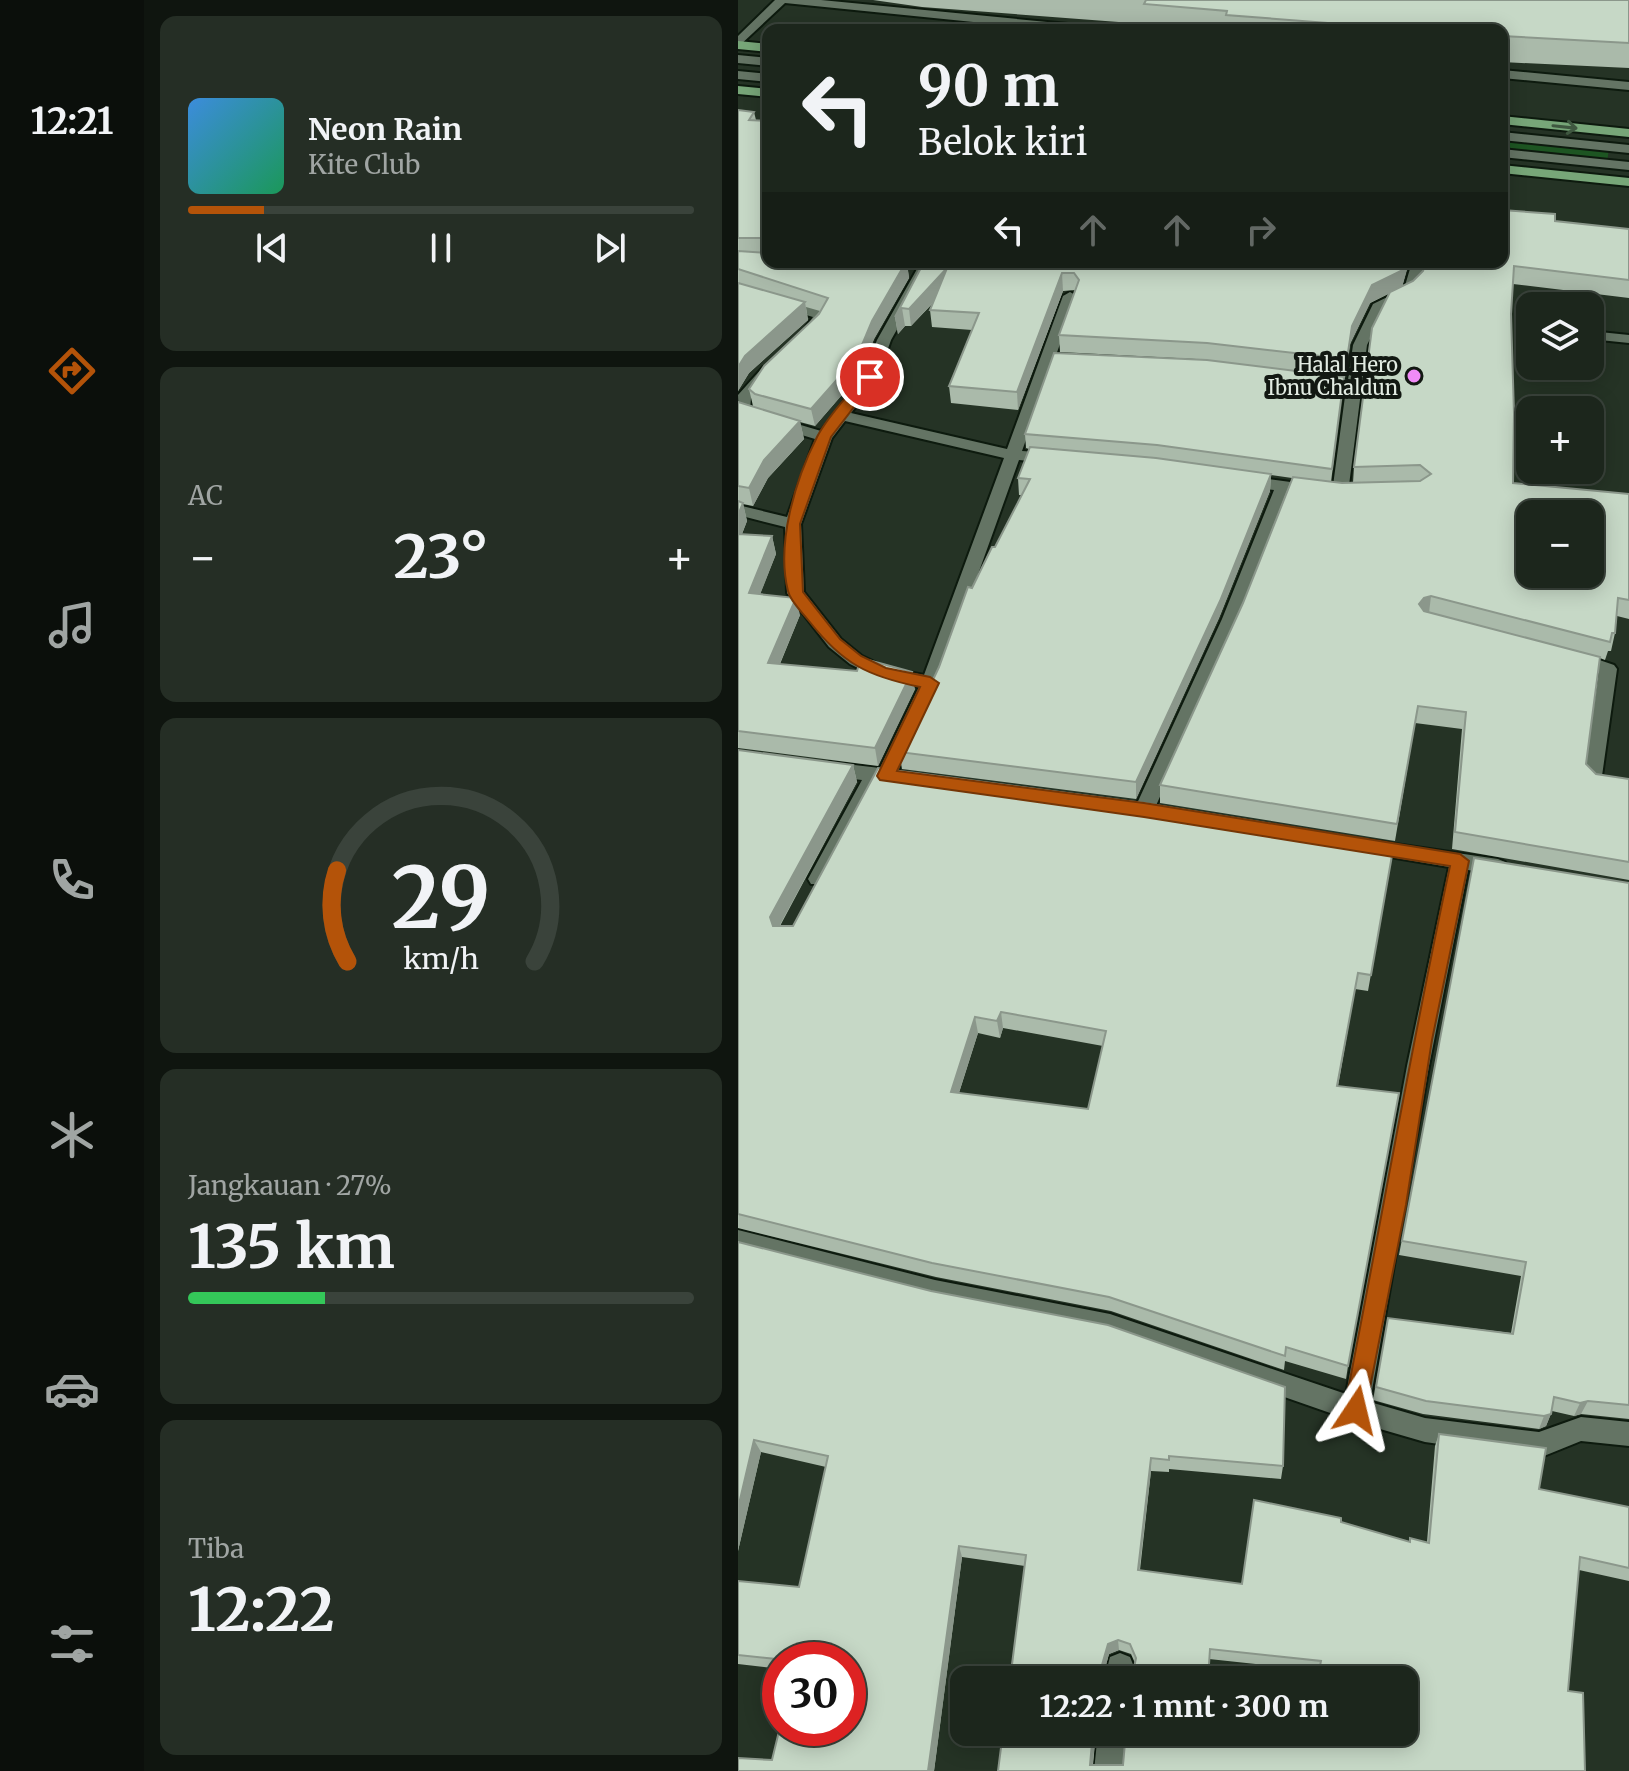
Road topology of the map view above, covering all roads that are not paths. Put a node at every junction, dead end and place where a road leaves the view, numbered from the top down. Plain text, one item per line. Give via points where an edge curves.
1 (784, 0) edge
2 (943, 15) junction
3 (944, 24) edge
4 (1031, 24) edge
5 (738, 44) edge
6 (762, 47) edge
7 (738, 59) edge
8 (762, 61) edge
9 (738, 75) edge
10 (762, 77) edge
11 (1508, 78) edge
12 (1629, 86) edge
13 (738, 90) edge
14 (762, 92) edge
15 (1508, 121) edge
16 (1629, 133) edge
17 (1508, 137) edge
18 (1629, 149) edge
19 (1508, 154) edge
20 (1629, 166) edge
21 (1508, 170) edge
22 (1629, 182) edge
23 (918, 268) edge
24 (1418, 268) edge
25 (738, 291) edge
26 (1070, 296) edge
27 (1604, 336) edge
28 (1629, 339) edge
29 (1295, 378) edge
30 (1353, 385) junction
31 (840, 415) junction
32 (824, 437) junction
33 (1013, 455) junction
34 (1071, 460) edge
35 (1236, 480) edge
36 (1283, 487) junction
37 (738, 510) edge
38 (793, 524) junction
39 (1558, 654) edge
40 (930, 683) junction
41 (803, 766) edge
42 (880, 775) junction
43 (914, 780) edge
44 (1629, 787) edge
45 (1144, 810) edge
46 (1353, 844) edge
47 (1460, 861) junction
48 (1521, 871) edge
49 (810, 895) edge
50 (738, 1241) edge
51 (1356, 1410) junction
52 (1629, 1434) edge
53 (1111, 1746) edge
54 (1108, 1771) edge

1 - 2 street
1 - 5 street
2 - 3 street
2 - 4 street
5 - 6 main road
7 - 8 street
9 - 10 street
11 - 12 street
13 - 14 main road
15 -> 16 main road
17 - 18 street
19 - 20 street
21 - 22 main road
23 - 31 street via 870,377
24 - 30 street via 1411,293 1375,309 1360,345
25 - 32 street via 821,316 744,397 741,407 753,417
26 - 33 street via 1055,360
27 - 28 street
29 - 30 street
30 - 36 street via 1347,494
31 - 32 street
31 - 33 street
32 - 38 street
33 - 34 street
33 - 40 street
35 - 36 street
36 - 45 street via 1231,619
37 - 38 street
38 - 40 street via 796,593 835,643 882,673
39 - 44 street via 1608,669 1592,779
40 - 42 street
41 - 42 street
42 - 43 street
42 - 49 street
46 - 47 street
47 - 48 street
47 - 51 street via 1422,1040
50 - 51 street via 935,1291 1110,1325
51 - 52 street via 1425,1430 1539,1445 1581,1429
53 - 54 street

